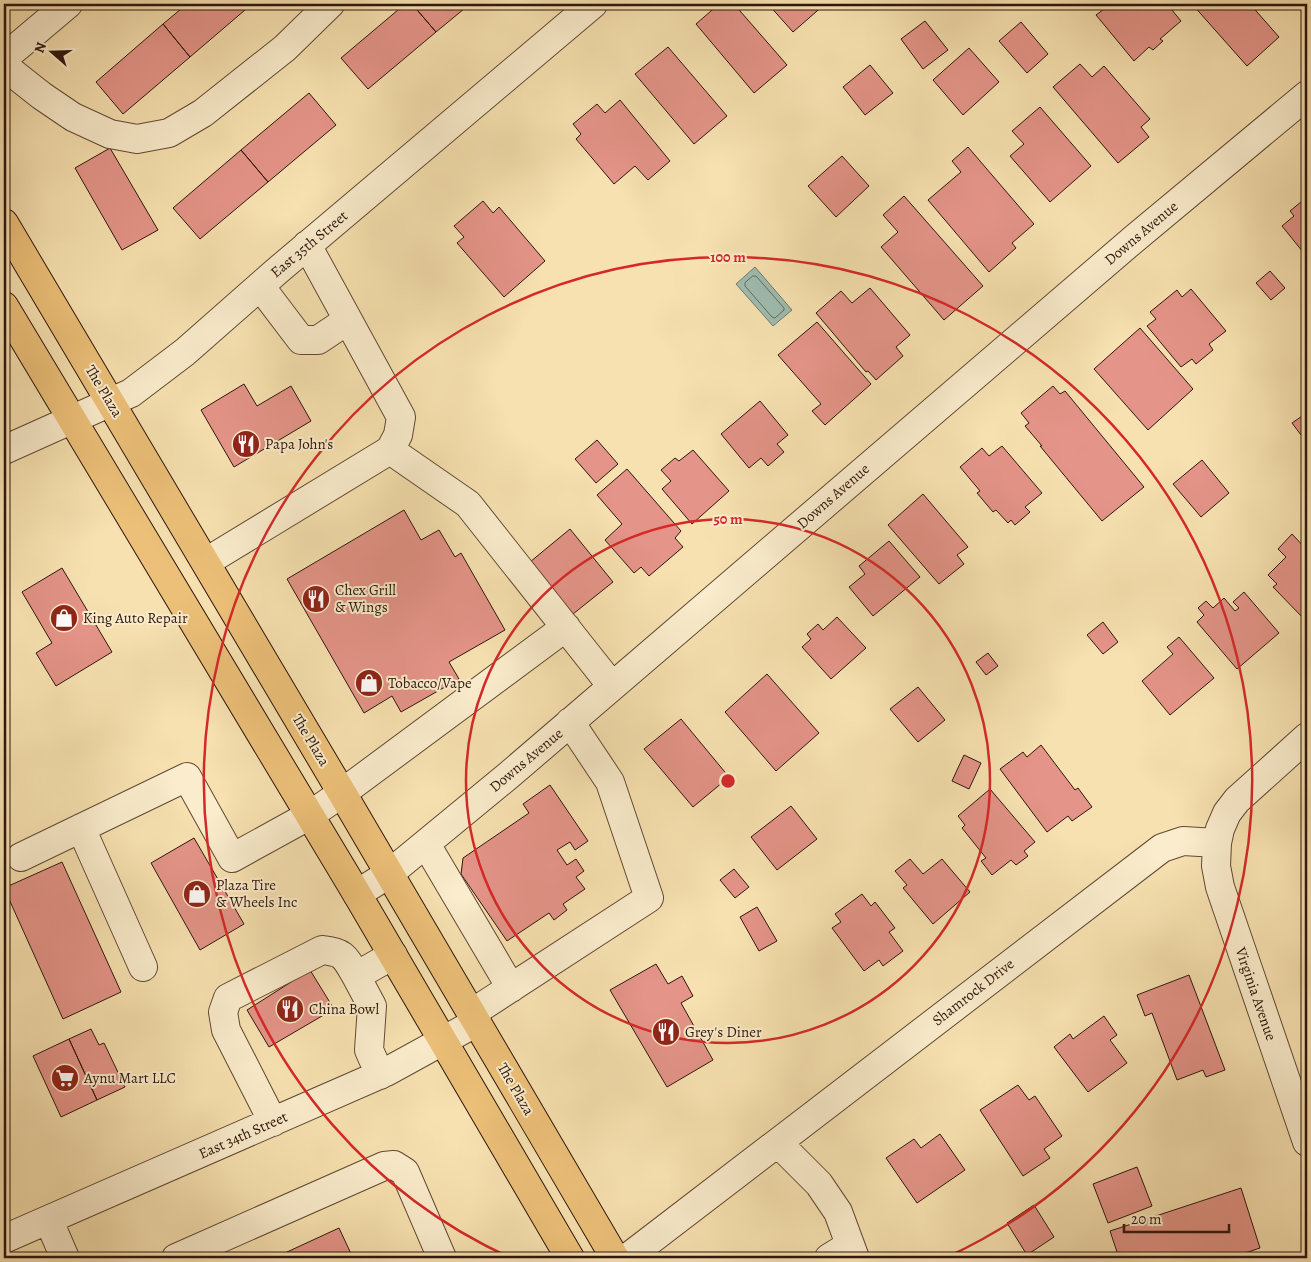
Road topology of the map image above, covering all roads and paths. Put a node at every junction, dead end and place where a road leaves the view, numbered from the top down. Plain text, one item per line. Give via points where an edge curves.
1 (68, 4) edge
2 (330, 4) edge
3 (594, 4) edge
4 (4, 58) edge
5 (4, 66) edge
6 (1307, 95) edge
7 (4, 223) edge
8 (307, 245) junction
9 (260, 286) junction
10 (4, 306) edge
11 (348, 320) junction
12 (110, 401) junction
13 (72, 419) junction
14 (4, 450) edge
15 (390, 450) junction
16 (206, 562) junction
17 (566, 627) junction
18 (612, 686) junction
19 (570, 722) junction
20 (1307, 738) edge
21 (342, 792) junction
22 (310, 815) junction
23 (81, 828) junction
24 (1217, 843) junction
25 (426, 844) junction
26 (21, 857) dead end
27 (390, 873) junction
28 (357, 894) junction
29 (393, 955) junction
30 (144, 966) dead end
31 (356, 976) junction
32 (511, 988) junction
33 (474, 1017) junction
34 (444, 1041) junction
35 (380, 1075) junction
36 (274, 1122) junction
37 (778, 1142) junction
38 (1307, 1142) edge
39 (49, 1220) junction
40 (4, 1239) edge
41 (844, 1254) edge
42 (65, 1258) edge
43 (176, 1258) edge
44 (442, 1258) edge
45 (570, 1258) edge
46 (615, 1258) edge
47 (626, 1258) edge

1 - 4 street
2 - 5 street via 285,48 203,113 169,132 137,139 110,134 73,117
3 - 8 street, East 35th Street
6 - 18 street, Downs Avenue
7 - 12 main road, The Plaza
8 - 9 street, East 35th Street
8 - 11 street
9 - 11 street via 301,340 318,340
9 - 12 street, East 35th Street via 185,352 131,393
10 - 13 main road
11 - 15 street via 401,417 398,435
12 - 13 street, East 35th Street
12 - 16 main road, The Plaza
13 - 14 street, East 35th Street
13 - 22 main road
15 - 16 street
15 - 17 street via 468,504
16 - 21 main road, The Plaza
17 - 18 street
17 - 21 street
18 - 19 street, Downs Avenue
19 - 25 street, Downs Avenue
19 - 32 street, East 34th Street via 610,782 649,898
20 - 24 street via 1237,800 1227,813
21 - 22 street
21 - 27 main road, The Plaza
22 - 23 street via 232,858 187,777
22 - 28 main road
23 - 26 street
23 - 30 street
24 - 37 street, Shamrock Drive via 1183,841 1162,848
24 - 38 street, Virginia Avenue via 1216,866 1220,887
25 - 27 street, Downs Avenue
25 - 32 street
27 - 28 street, Downs Avenue
27 - 33 main road, The Plaza
28 - 29 main road
29 - 31 street
29 - 34 main road
31 - 35 street via 372,1006 369,1050
31 - 36 street via 344,955 322,950 228,998 223,1012 226,1030
32 - 33 street, East 34th Street
33 - 34 street, East 34th Street
33 - 46 main road, The Plaza
34 - 35 street, East 34th Street
34 - 45 main road
35 - 36 street, East 34th Street
36 - 39 street, East 34th Street
37 - 41 street via 819,1184 838,1212
37 - 47 street, Shamrock Drive
39 - 40 street, East 34th Street
39 - 42 street
43 - 44 street via 384,1166 394,1165 405,1172

